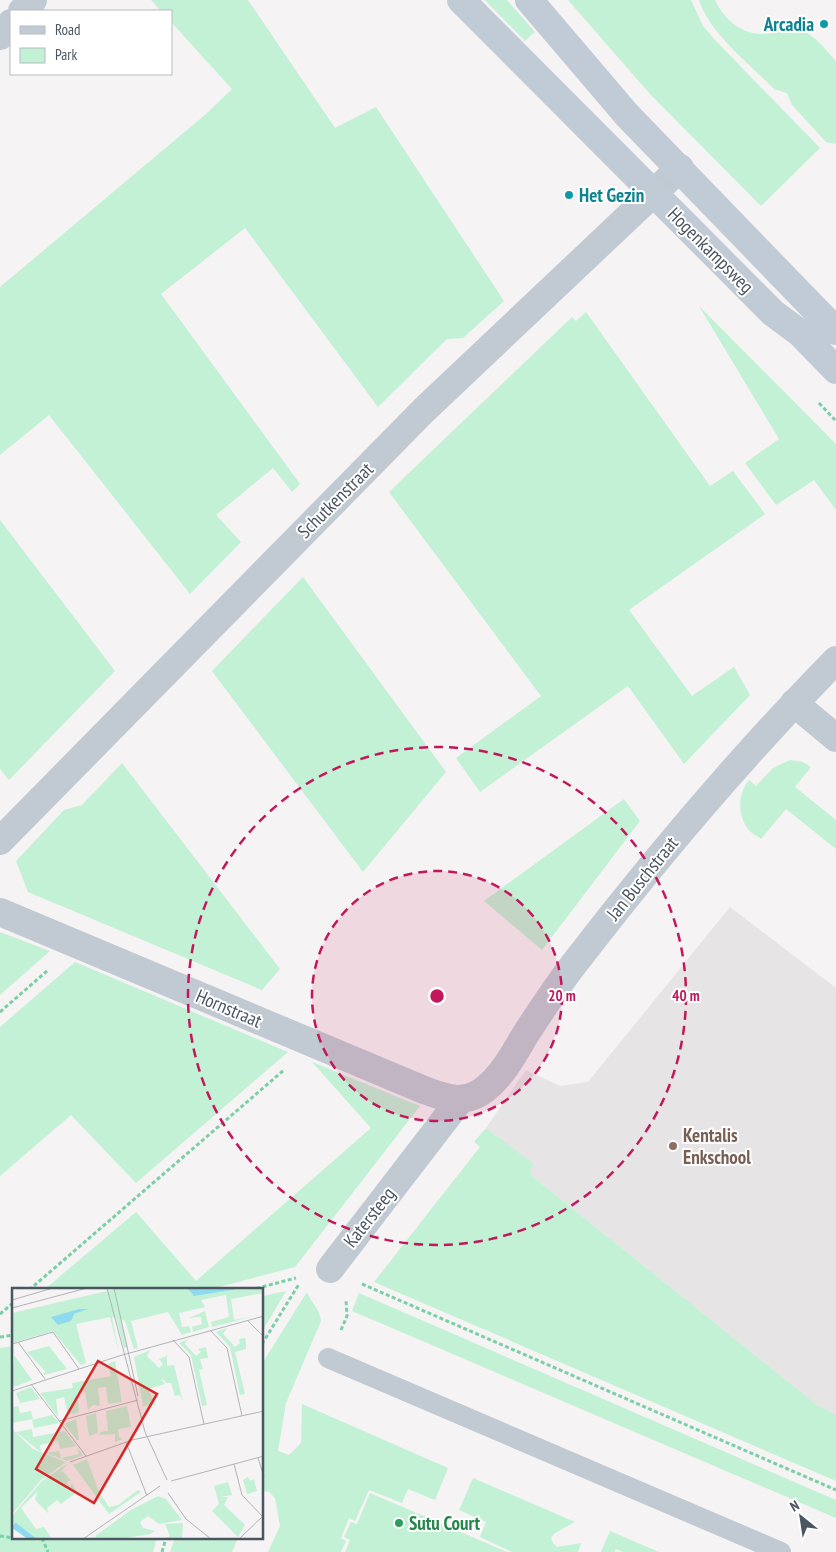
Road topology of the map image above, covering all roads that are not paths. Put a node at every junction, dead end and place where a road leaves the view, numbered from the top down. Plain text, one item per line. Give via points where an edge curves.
1 (33, 0) edge
2 (461, 0) edge
3 (530, 0) edge
4 (23, 10) edge
5 (10, 24) edge
6 (0, 36) edge
7 (680, 168) junction
8 (654, 194) junction
9 (836, 331) edge
10 (836, 370) edge
11 (836, 660) edge
12 (794, 703) junction
13 (836, 738) edge
14 (0, 841) edge
15 (0, 912) edge
16 (460, 1100) junction
17 (325, 1273) road end
18 (328, 1358) road end
19 (781, 1552) edge

1 - 4 street
2 - 8 street, Hogenkampsweg
3 - 7 street, Hogenkampsweg via 627,115
5 - 6 street
7 - 8 street, Schutkenstraat
7 - 9 street, Hogenkampsweg
8 - 10 street, Hogenkampsweg via 773,313 800,333
8 - 14 street, Schutkenstraat via 424,410
11 - 12 street, Jan Buschstraat
12 - 13 street
12 - 16 street, Jan Buschstraat via 697,809 628,895 570,969 498,1076 481,1092
15 - 16 street, Hornstraat via 424,1090
16 - 17 street, Katersteeg
18 - 19 lane

